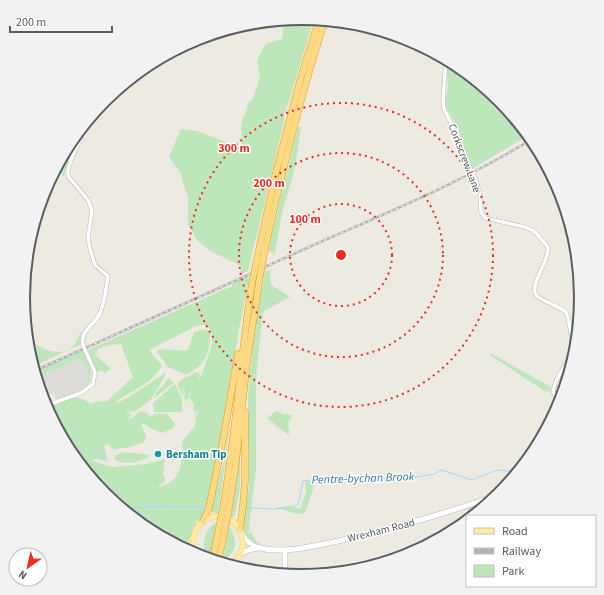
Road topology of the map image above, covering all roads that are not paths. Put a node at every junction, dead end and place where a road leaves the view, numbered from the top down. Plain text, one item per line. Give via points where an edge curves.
1 (317, 26) edge
2 (323, 26) edge
3 (445, 66) edge
4 (81, 139) edge
5 (249, 306) junction
6 (571, 336) edge
7 (247, 362) junction
8 (566, 362) edge
9 (556, 396) edge
10 (51, 404) edge
11 (484, 500) edge
12 (225, 513) junction
13 (204, 521) junction
14 (240, 529) junction
15 (243, 536) junction
16 (192, 543) junction
17 (190, 546) edge
18 (193, 547) edge
19 (258, 548) junction
20 (285, 550) junction
21 (240, 554) junction
22 (216, 557) edge
23 (235, 562) edge
24 (284, 569) edge

1 - 5 highway, bridge via 275,176
2 - 7 highway, bridge via 287,152 264,254
3 - 6 street, Corkscrew Lane, bridge via 444,109 475,178 480,193 481,212 484,218 532,230 548,247 534,291 540,298 566,312
4 - 10 street, bridge via 72,157 68,176 88,200 92,210 88,238 95,265 108,276 106,294 101,312 82,340 95,372 93,384 81,393
5 - 12 highway
5 - 13 highway via 220,457
7 - 12 highway via 235,470
7 - 14 highway via 244,505
8 - 9 street, Corkscrew Lane, bridge via 554,390
11 - 20 main road, Wrexham Road via 392,528
12 - 22 highway, bridge
13 - 14 main road via 219,517 227,519
13 - 16 main road via 197,527
14 - 15 main road
15 - 19 main road
15 - 21 main road
16 - 17 main road
16 - 18 main road
19 - 20 main road, Wrexham Road
19 - 21 main road, Wrexham Road
20 - 24 main road
21 - 23 main road

